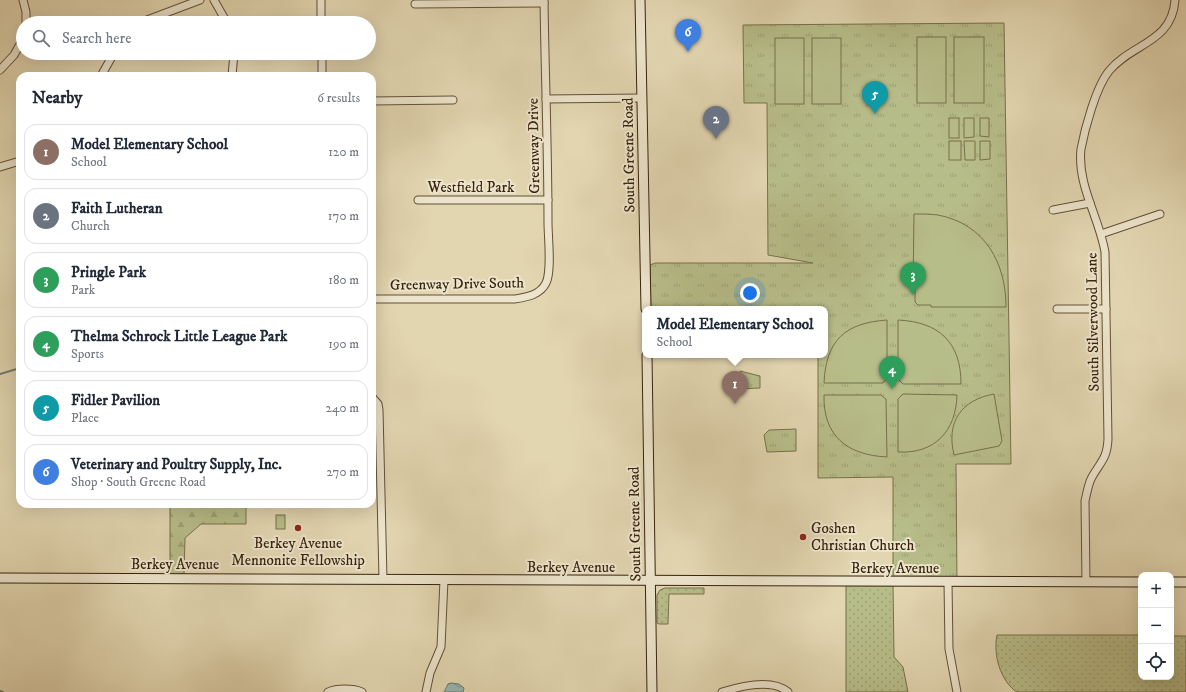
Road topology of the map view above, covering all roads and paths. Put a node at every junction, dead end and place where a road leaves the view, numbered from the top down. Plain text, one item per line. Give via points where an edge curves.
1 (23, 0) edge
2 (200, 0) edge
3 (214, 0) edge
4 (321, 0) edge
5 (640, 0) edge
6 (1176, 0) edge
7 (544, 2) edge
8 (415, 4) dead end
9 (26, 16) edge
10 (158, 16) edge
11 (223, 16) edge
12 (321, 16) edge
13 (16, 51) edge
14 (110, 60) edge
15 (233, 60) edge
16 (322, 60) edge
17 (0, 70) edge
18 (103, 72) edge
19 (232, 72) edge
20 (322, 72) edge
21 (642, 98) junction
22 (546, 99) junction
23 (376, 100) edge
24 (453, 100) dead end
25 (16, 162) edge
26 (0, 167) edge
27 (418, 200) dead end
28 (548, 200) junction
29 (1090, 203) junction
30 (1053, 210) dead end
31 (1160, 214) dead end
32 (1102, 234) junction
33 (541, 290) joint
34 (376, 299) edge
35 (646, 306) edge
36 (1057, 309) dead end
37 (1106, 309) junction
38 (647, 358) edge
39 (376, 402) edge
40 (0, 578) edge
41 (383, 579) junction
42 (444, 580) junction
43 (650, 581) junction
44 (948, 582) junction
45 (1086, 582) junction
46 (1138, 582) edge
47 (1174, 582) edge
48 (1186, 582) edge
49 (328, 692) edge
50 (362, 692) edge
51 (426, 692) edge
52 (652, 692) edge
53 (722, 692) edge
54 (788, 692) edge
55 (957, 692) edge

1 - 9 street
2 - 10 street
3 - 11 street
4 - 12 street
5 - 21 street, South Greene Road
6 - 29 street, South Silverwood Lane via 1166,28 1115,64 1099,88 1083,140 1080,159 1081,173
7 - 8 street
7 - 22 street, Greenway Drive
13 - 17 street
14 - 18 street
15 - 19 street
16 - 20 street
21 - 22 street
21 - 35 street, South Greene Road
22 - 28 street, Greenway Drive
23 - 24 street
25 - 26 street
27 - 28 street, Westfield Park
28 - 33 street, Greenway Drive via 548,275
29 - 30 street
29 - 32 street, South Silverwood Lane
31 - 32 street
32 - 37 street, South Silverwood Lane via 1106,256
33 - 34 street, Greenway Drive South via 530,296 515,299
36 - 37 street
37 - 45 street, South Silverwood Lane via 1108,446 1104,459 1093,476 1085,501
38 - 43 street, South Greene Road
39 - 41 street via 379,410
40 - 41 street, Berkey Avenue
41 - 42 street, Berkey Avenue
42 - 43 street, Berkey Avenue
42 - 51 street via 441,647
43 - 44 street, Berkey Avenue
43 - 52 street, South Greene Road
44 - 45 street, Berkey Avenue
44 - 55 street via 948,649
45 - 46 street, Berkey Avenue
47 - 48 street
49 - 50 street
53 - 54 street via 741,686 757,685 772,685

